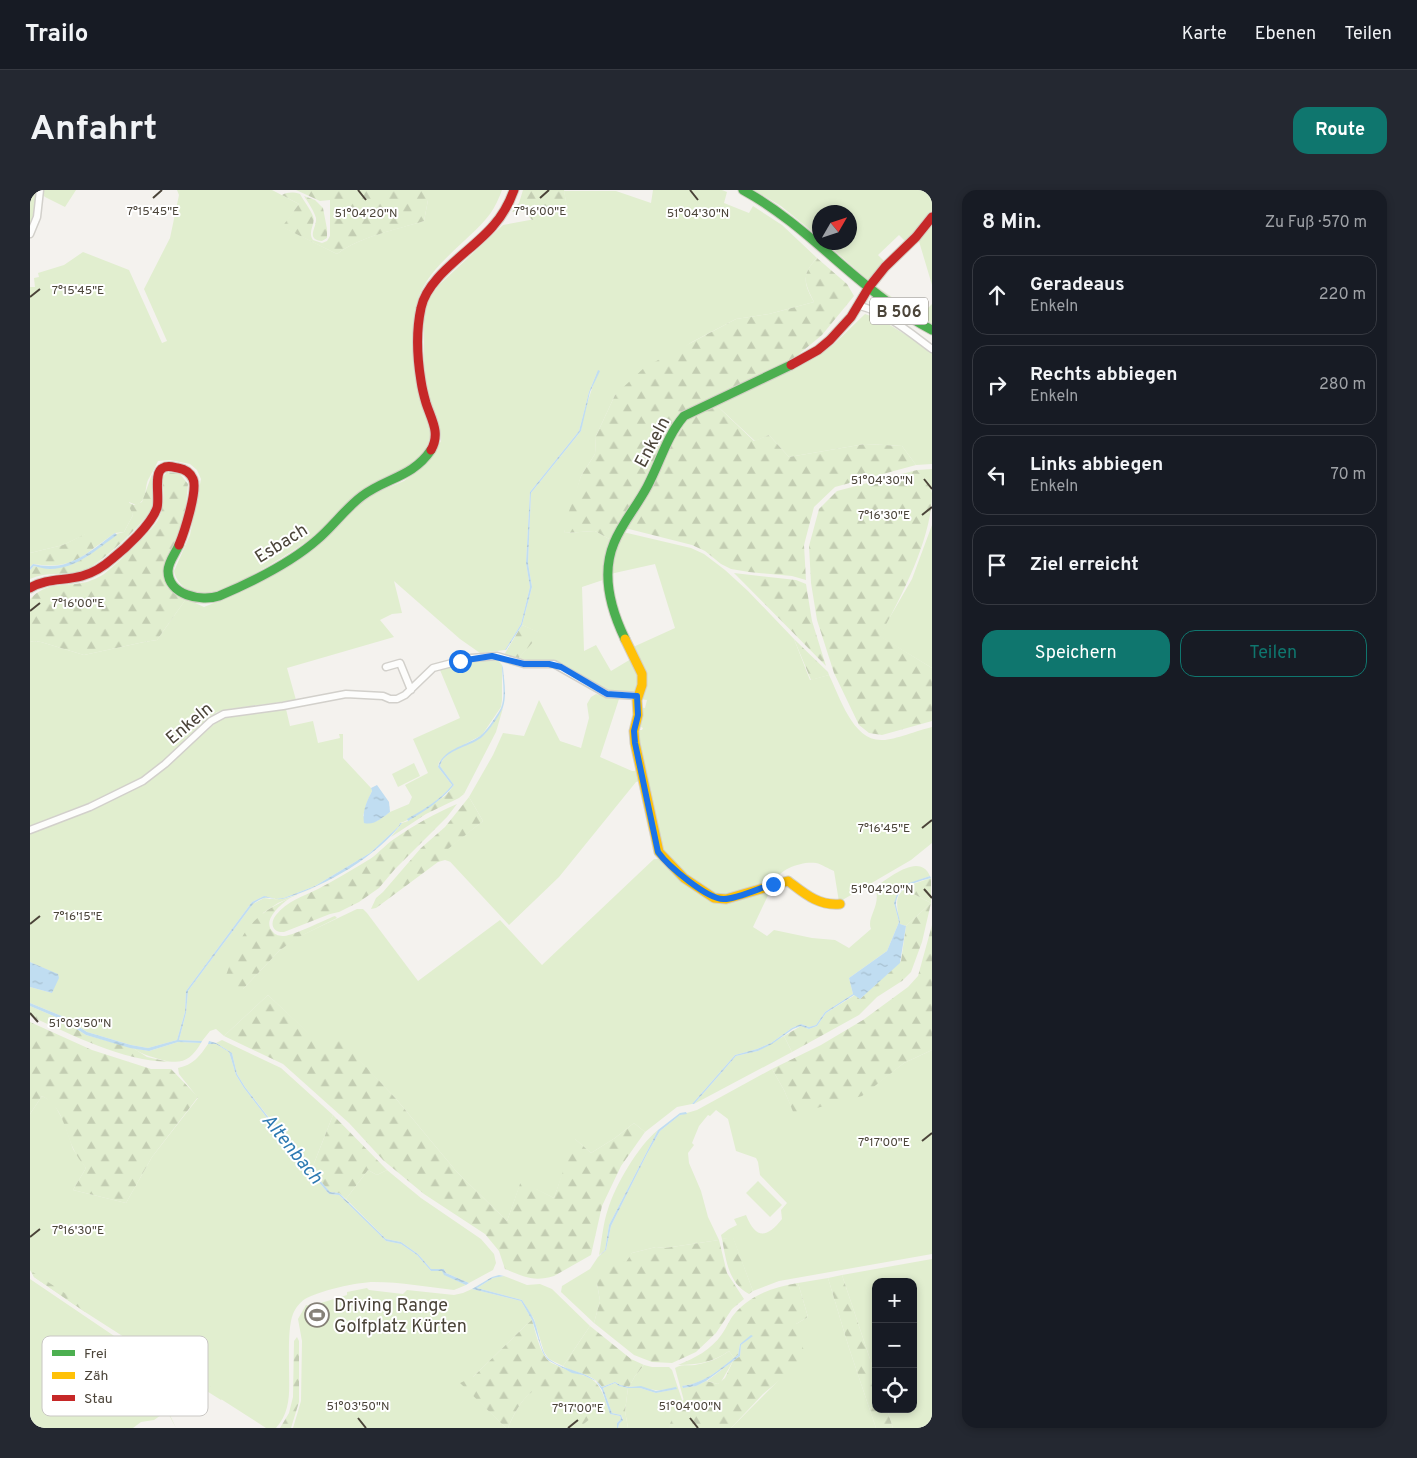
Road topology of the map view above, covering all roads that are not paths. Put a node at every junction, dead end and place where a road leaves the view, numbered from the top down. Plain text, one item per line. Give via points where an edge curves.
1 (40, 190) edge
2 (514, 190) edge
3 (743, 190) edge
4 (932, 217) edge
5 (30, 234) edge
6 (869, 287) junction
7 (860, 306) junction
8 (932, 330) edge
9 (932, 349) edge
10 (30, 588) edge
11 (386, 667) dead end
12 (411, 690) junction
13 (637, 696) junction
14 (30, 830) edge
15 (840, 904) dead end

1 - 5 street via 37,217
2 - 10 street, Esbach via 499,219 437,280 421,306 420,378 436,435 432,448 418,466 361,497 304,550 233,589 204,599 181,591 168,575 184,532 194,483 186,471 165,468 159,470 156,477 158,500 153,516 109,562 84,576 42,582
3 - 6 street, B 506 via 801,228
4 - 6 street, Enkeln
6 - 7 street, Enkeln
6 - 8 street, B 506 via 901,312
7 - 9 street via 877,311
7 - 13 street, Enkeln via 818,350 684,416 673,430 648,486 614,542 608,563 612,606 642,674
11 - 12 street via 400,664
12 - 13 street, Enkeln via 433,668 492,656 524,664 557,666 607,694
12 - 14 street, Enkeln via 396,700 346,694 224,714 211,721 143,781 90,807
13 - 15 street, Enkeln via 635,743 656,846 667,863 716,899 788,881 821,904

